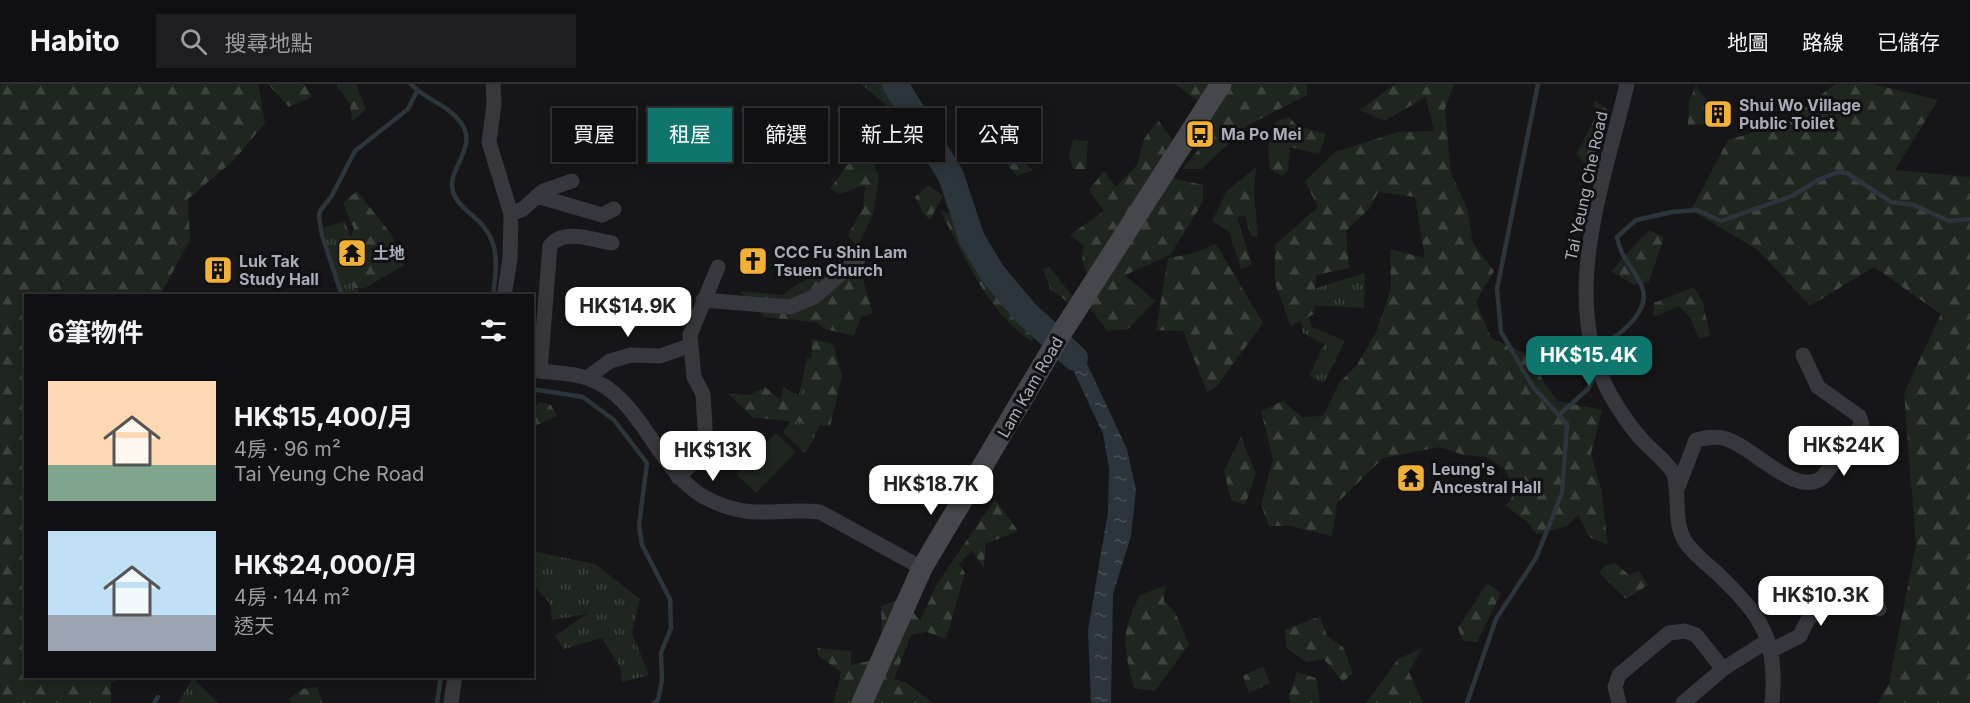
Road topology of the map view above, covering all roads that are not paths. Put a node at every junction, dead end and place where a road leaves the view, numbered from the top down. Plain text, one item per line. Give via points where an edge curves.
1 (494, 84) edge
2 (1221, 84) edge
3 (1627, 84) edge
4 (572, 181) dead end
5 (537, 196) junction
6 (614, 209) dead end
7 (511, 214) junction
8 (612, 243) dead end
9 (858, 258) dead end
10 (718, 267) dead end
11 (504, 294) edge
12 (703, 300) junction
13 (689, 346) junction
14 (1803, 355) dead end
15 (535, 370) edge
16 (587, 378) junction
17 (678, 477) junction
18 (1678, 487) junction
19 (922, 568) junction
20 (1879, 609) dead end
21 (1769, 646) junction
22 (1723, 669) junction
23 (455, 678) edge
24 (451, 703) edge
25 (862, 703) edge
26 (1620, 703) edge
27 (1683, 703) edge
28 (1772, 703) edge

1 - 7 street via 489,142
2 - 19 main road, Lam Kam Road via 1064,329
3 - 18 street, Tai Yeung Che Road via 1589,246 1585,280 1587,320 1596,362 1610,393 1634,430 1670,467
4 - 5 street
5 - 6 street via 602,215
5 - 7 street
7 - 11 street
8 - 15 street via 565,236 550,246
9 - 12 street via 814,297 790,307
10 - 12 street
12 - 13 street
13 - 16 street via 660,356 631,354 610,361
13 - 17 street via 694,377 703,394 706,443
14 - 18 street via 1815,383 1860,416 1862,424 1822,478 1814,483 1800,482 1734,442 1712,437 1696,440
15 - 16 street
16 - 17 street via 610,389 621,400
17 - 19 street via 710,500 751,514 820,512
18 - 21 street, Tai Yeung Che Road via 1679,527 1685,541 1750,605
19 - 25 main road, Lam Kam Road
20 - 21 street via 1864,593 1840,589 1816,608 1800,636
21 - 22 street
21 - 28 street, Tai Yeung Che Road
22 - 26 street via 1696,635 1669,633 1619,675 1615,687
22 - 27 street
23 - 24 street

